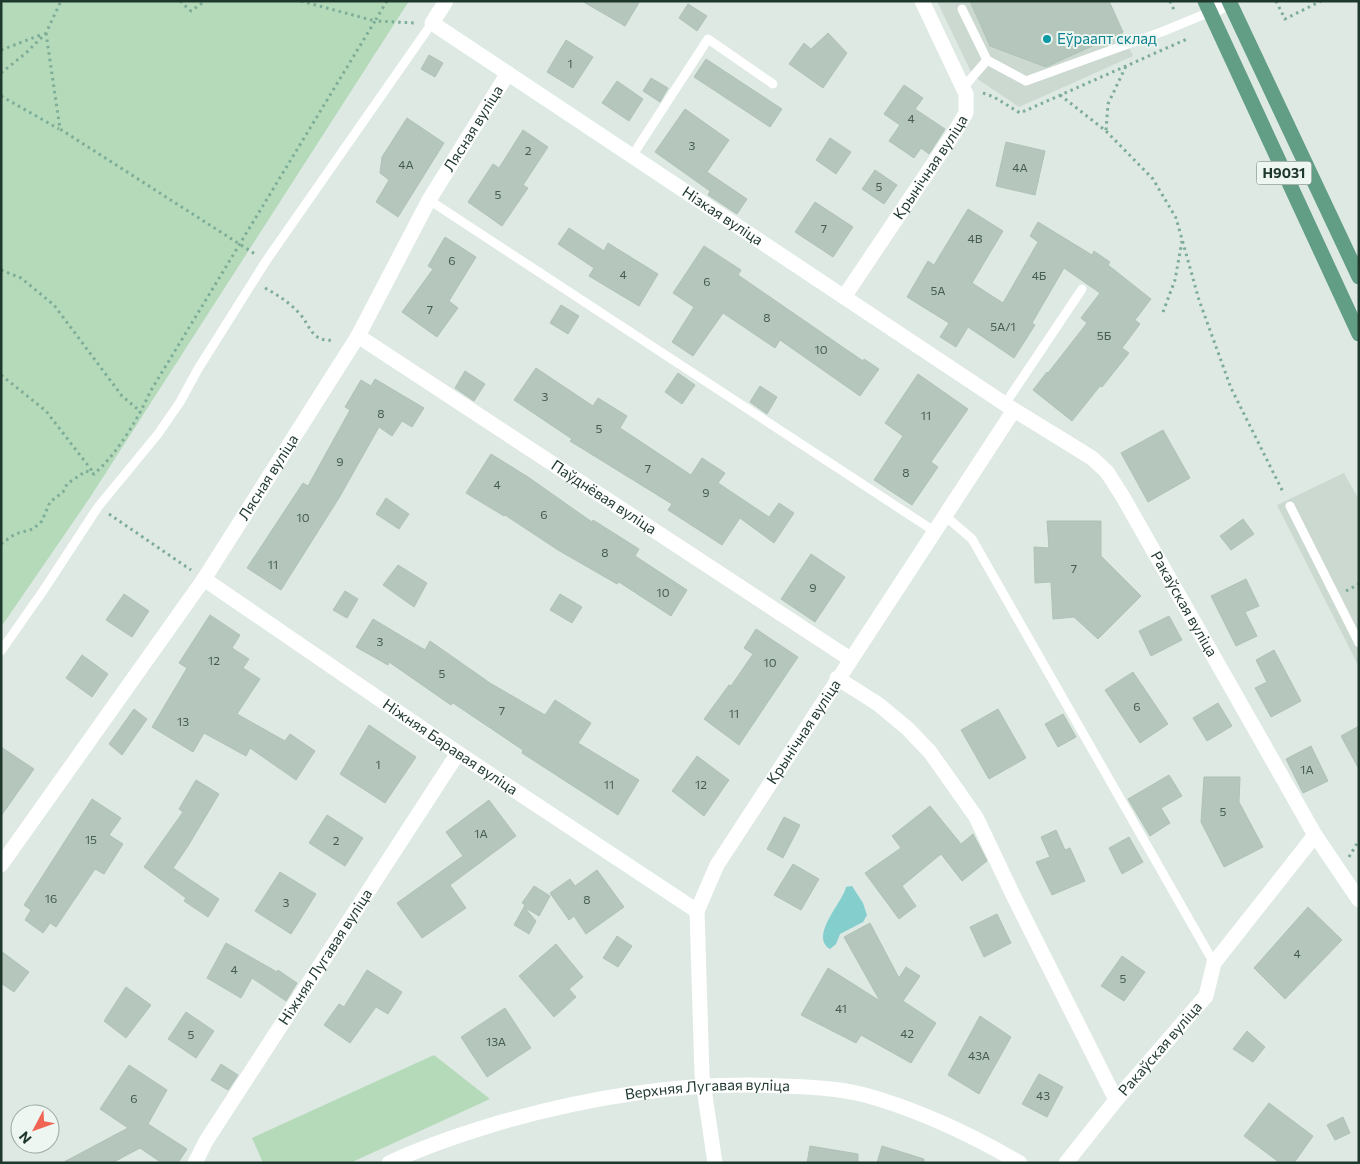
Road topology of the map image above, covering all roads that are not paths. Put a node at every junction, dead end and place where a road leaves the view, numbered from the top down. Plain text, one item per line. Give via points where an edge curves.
1 (446, 1) edge
2 (922, 1) edge
3 (1229, 1) edge
4 (1208, 6) edge
5 (962, 9) dead end
6 (432, 23) junction
7 (986, 60) junction
8 (508, 73) junction
9 (773, 84) dead end
10 (963, 88) junction
11 (632, 156) junction
12 (429, 200) junction
13 (1359, 277) edge
14 (1082, 289) dead end
15 (844, 297) junction
16 (1359, 334) edge
17 (358, 336) junction
18 (1009, 407) junction
19 (1290, 506) road end
20 (944, 515) junction
21 (934, 531) junction
22 (204, 579) junction
23 (1359, 643) edge
24 (1, 651) edge
25 (850, 659) junction
26 (837, 678) junction
27 (458, 753) junction
28 (1315, 835) junction
29 (1, 865) edge
30 (1359, 900) edge
31 (697, 911) junction
32 (1214, 963) junction
33 (703, 1085) junction
34 (1116, 1100) junction
35 (196, 1163) edge
36 (389, 1163) edge
37 (714, 1163) edge
38 (1020, 1163) edge
39 (1066, 1163) edge

1 - 6 street
2 - 10 street, Крынічная вуліца
3 - 4 street
3 - 13 main road, Н9031
4 - 7 lane via 1164,31 1026,81
4 - 16 main road, Н9031
5 - 7 lane
6 - 8 street, Нізкая вуліца
6 - 24 lane via 266,261 180,402 98,507
7 - 10 lane
8 - 11 street, Нізкая вуліца
8 - 12 street, Лясная вуліца
9 - 11 lane via 708,39
10 - 15 street, Крынічная вуліца via 966,112 956,130
11 - 15 street, Нізкая вуліца
12 - 17 street, Лясная вуліца
12 - 21 lane
14 - 18 lane
15 - 18 street, Нізкая вуліца
17 - 22 street, Лясная вуліца
17 - 25 street, Паўднёвая вуліца
18 - 20 street, Крынічная вуліца
18 - 28 street, Ракаўская вуліца via 1092,458 1107,472
19 - 23 lane
20 - 21 street, Крынічная вуліца
20 - 32 lane via 972,539
21 - 25 street, Крынічная вуліца
22 - 27 street, Ніжняя Баравая вуліца
22 - 29 street, Лясная вуліца
25 - 26 street, Крынічная вуліца
26 - 31 street, Крынічная вуліца via 717,865
26 - 34 street via 878,704 907,728 930,752 976,817
27 - 31 street, Ніжняя Баравая вуліца
27 - 35 street, Ніжняя Лугавая вуліца via 206,1140
28 - 30 street, Ракаўская вуліца
28 - 32 street, Ракаўская вуліца
31 - 33 street, Крынічная вуліца
32 - 34 street, Ракаўская вуліца via 1206,996
33 - 36 street, Верхняя Лугавая вуліца via 562,1105 452,1138
33 - 37 street, Крынічная вуліца
33 - 38 street, Верхняя Лугавая вуліца via 758,1084 822,1088 864,1095 960,1130
34 - 39 street, Ракаўская вуліца

